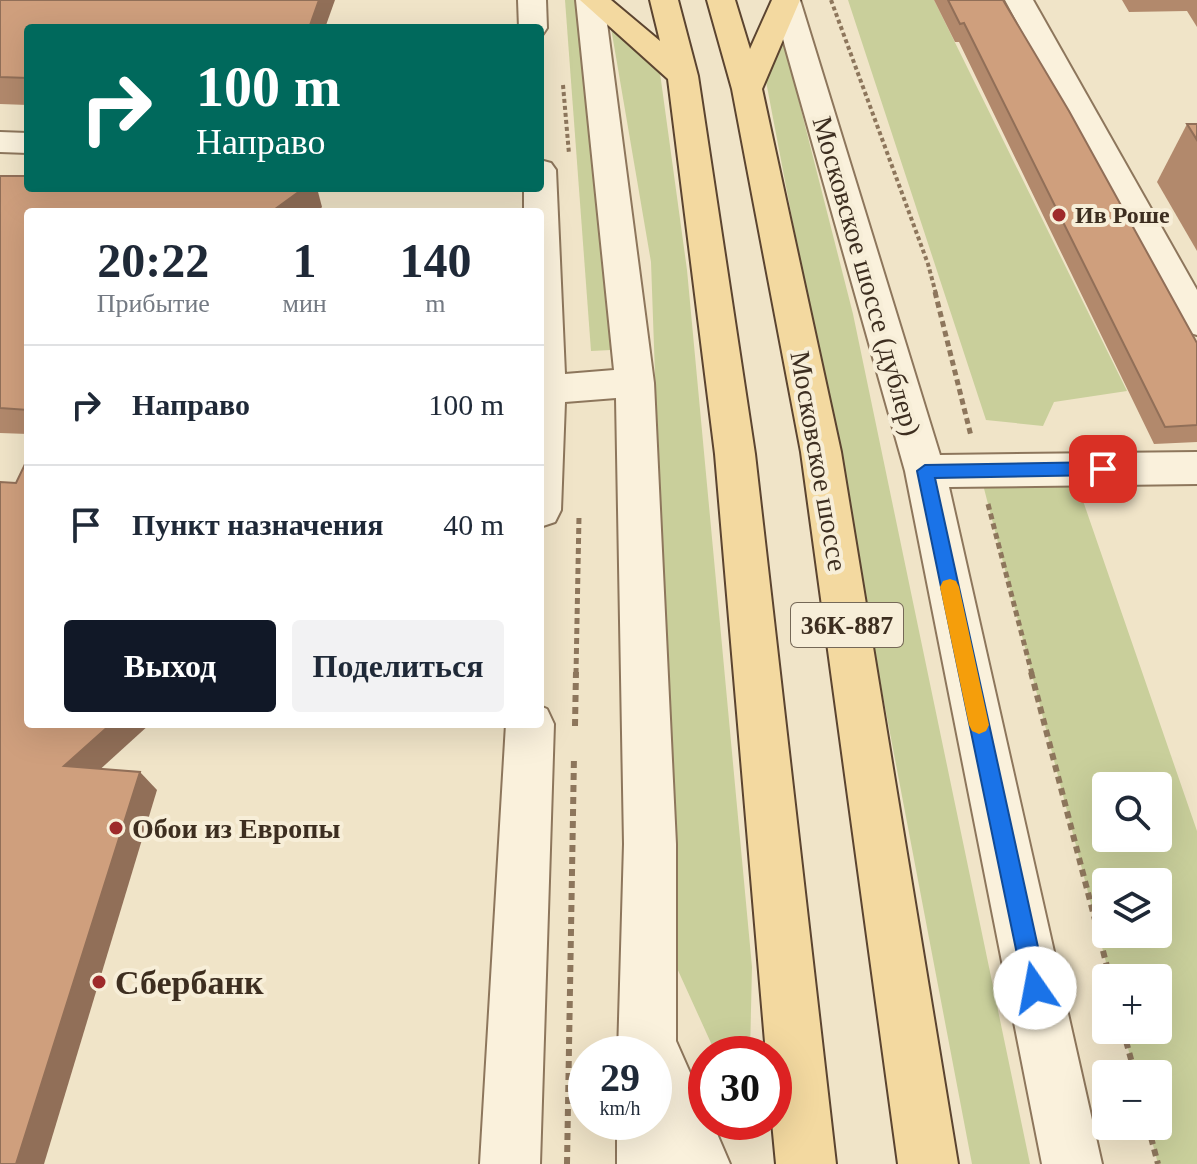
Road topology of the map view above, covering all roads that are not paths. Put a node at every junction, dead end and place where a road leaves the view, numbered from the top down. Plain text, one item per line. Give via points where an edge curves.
1 (532, 0) edge
2 (592, 0) edge
3 (664, 0) edge
4 (721, 0) edge
5 (786, 0) edge
6 (1019, 0) edge
7 (533, 24) edge
8 (683, 76) junction
9 (747, 89) junction
10 (0, 142) edge
11 (24, 143) edge
12 (555, 169) edge
13 (1197, 322) edge
14 (635, 383) junction
15 (546, 389) junction
16 (1197, 468) edge
17 (925, 471) junction
18 (559, 507) edge
19 (560, 736) edge
20 (650, 1036) edge
21 (672, 1101) edge
22 (647, 1140) edge
23 (510, 1164) edge
24 (647, 1164) edge
25 (700, 1164) edge
26 (806, 1164) edge
27 (928, 1164) edge
28 (1072, 1164) edge

1 - 7 street
2 - 8 main road
2 - 14 street
3 - 8 main road, 36К-887
4 - 9 main road, Московское шоссе / 36К-887
5 - 9 main road
5 - 17 street, Московское шоссе (дублер)
6 - 13 street
8 - 26 main road, 36К-887 via 735,454
9 - 27 main road, Московское шоссе / 36К-887 via 821,452
10 - 11 street
12 - 15 street
14 - 15 street
14 - 20 street via 650,844
15 - 18 street
16 - 17 street
17 - 28 street, Московское шоссе (дублер)
19 - 23 street
21 - 25 street
22 - 24 street

